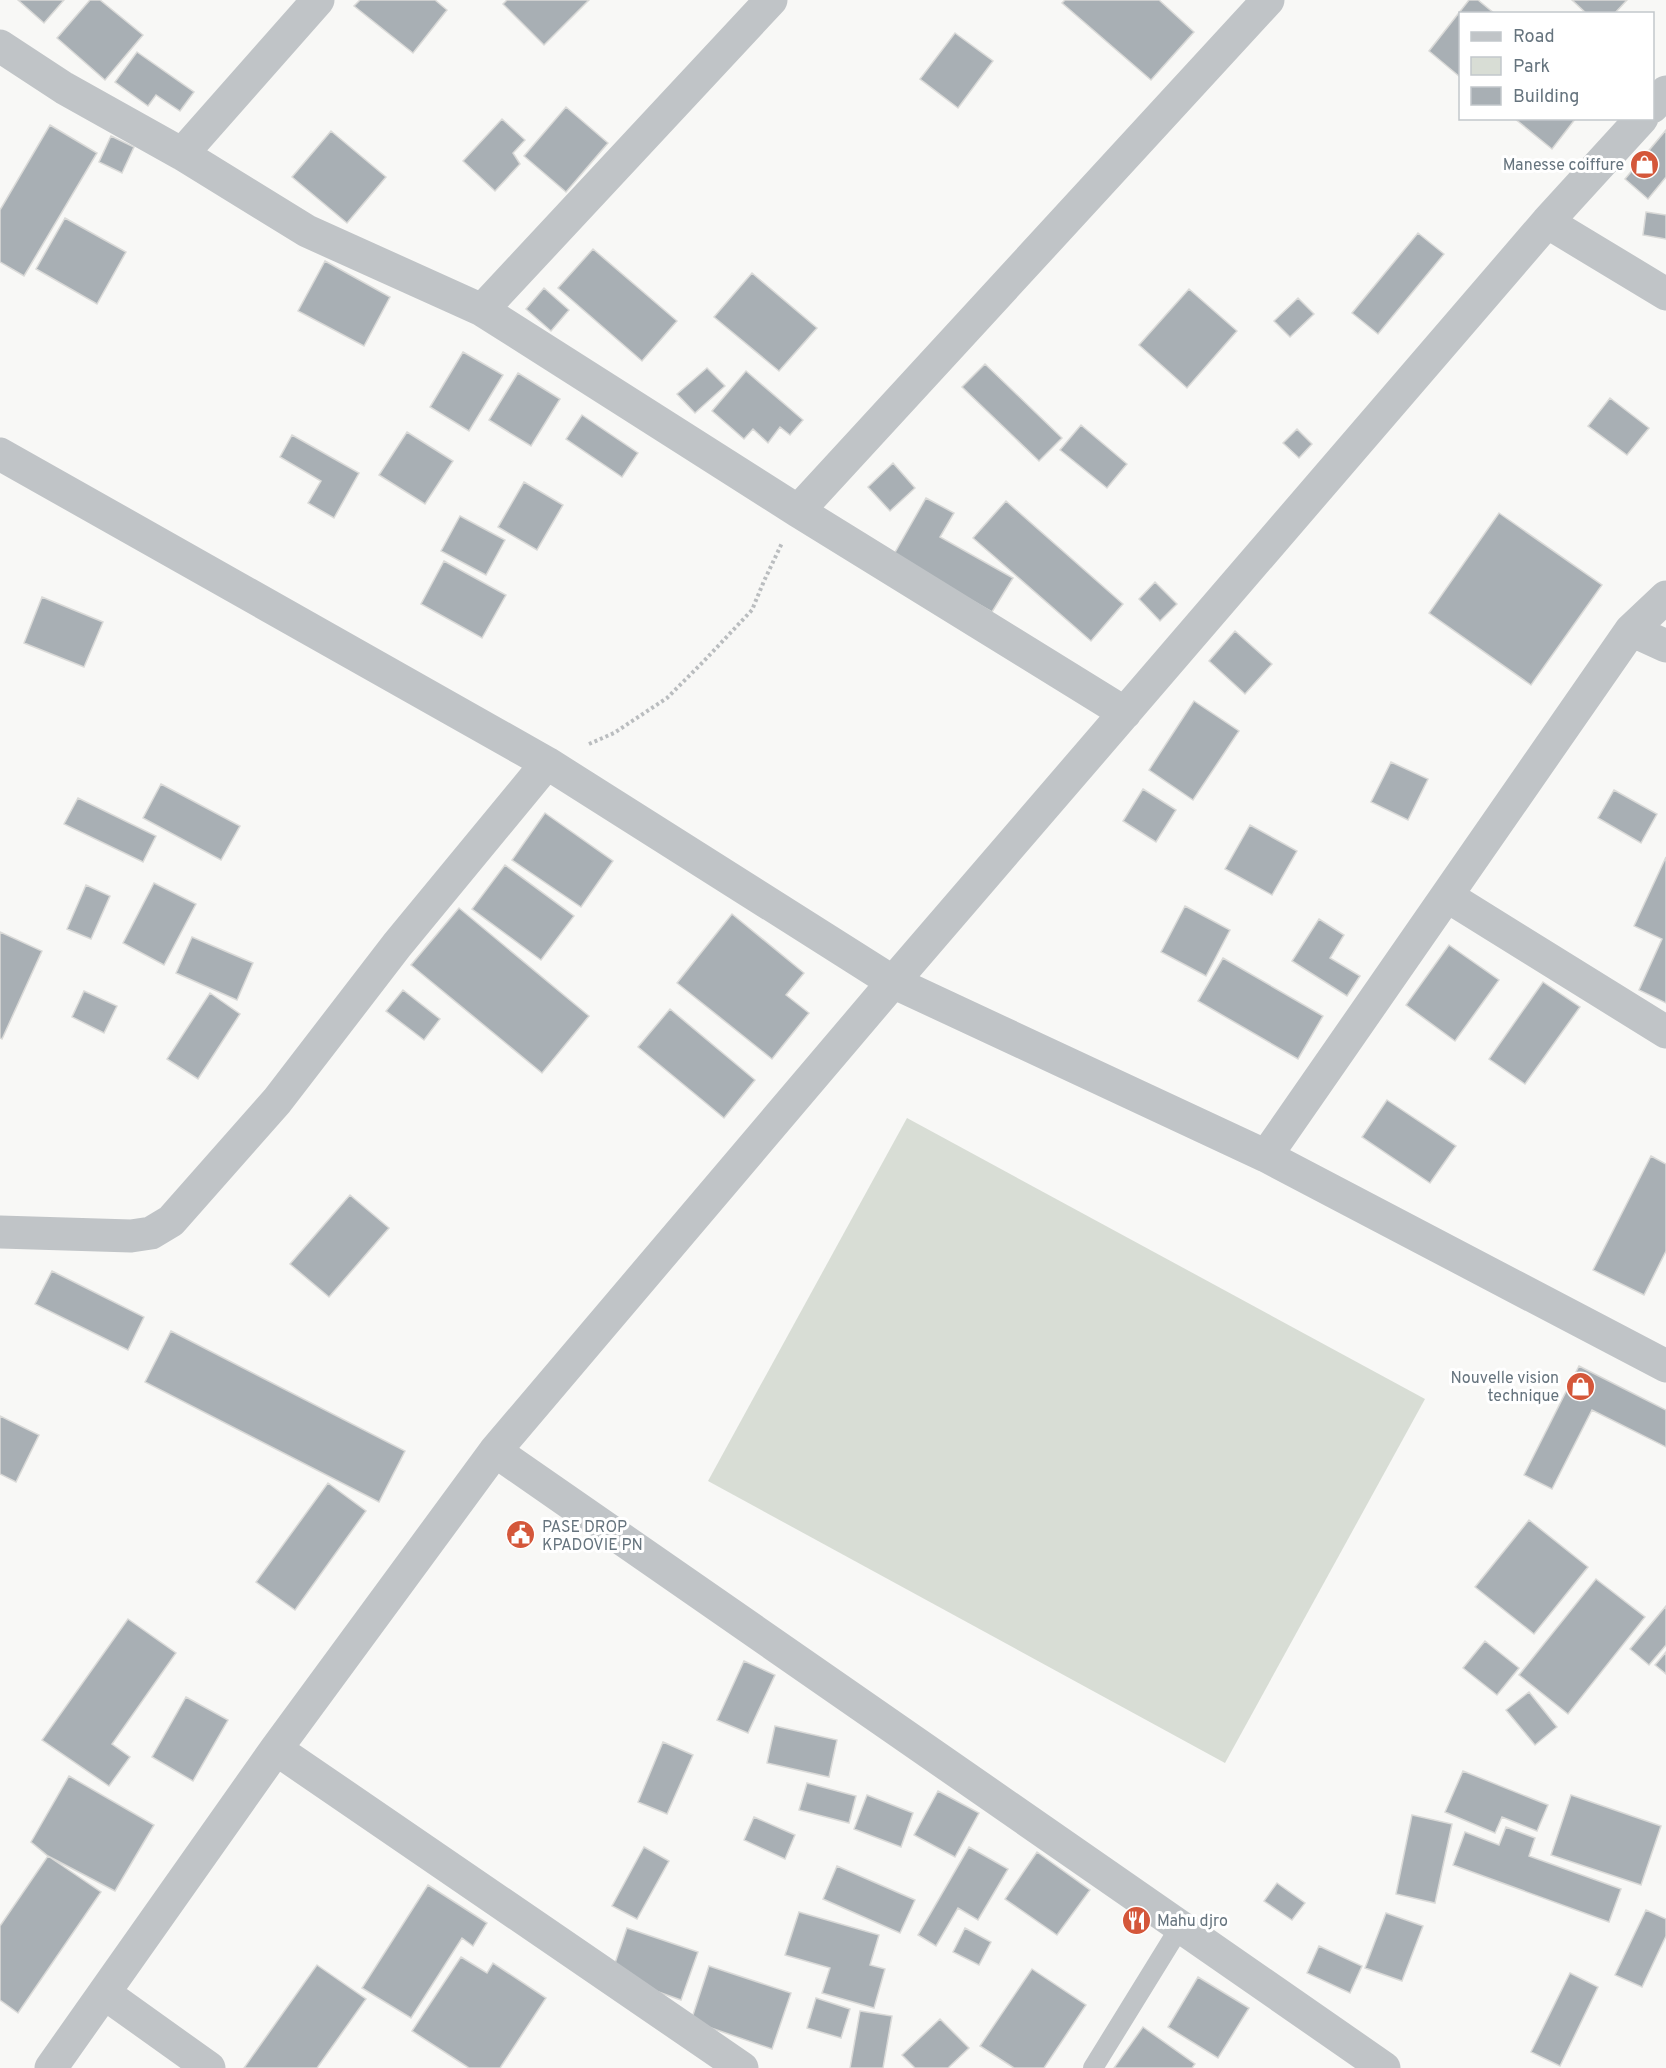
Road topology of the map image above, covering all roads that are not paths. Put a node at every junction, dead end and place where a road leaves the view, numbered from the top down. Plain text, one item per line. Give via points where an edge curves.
1 (318, 0) edge
2 (771, 0) edge
3 (1268, 0) edge
4 (0, 46) edge
5 (1666, 92) edge
6 (1654, 106) edge
7 (1640, 120) edge
8 (182, 154) junction
9 (1547, 222) junction
10 (1666, 294) edge
11 (482, 310) junction
12 (0, 454) edge
13 (798, 510) junction
14 (1666, 597) edge
15 (1631, 630) junction
16 (1666, 646) edge
17 (1125, 713) junction
18 (547, 763) junction
19 (1447, 896) junction
20 (893, 982) junction
21 (1666, 1032) edge
22 (1266, 1156) junction
23 (0, 1232) edge
24 (1666, 1366) edge
25 (495, 1451) junction
26 (276, 1749) junction
27 (1180, 1927) junction
28 (104, 1993) junction
29 (51, 2068) edge
30 (209, 2068) edge
31 (742, 2068) edge
32 (1093, 2068) edge
33 (1384, 2068) edge

1 - 8 street
2 - 11 street
3 - 13 street
4 - 8 street via 64,88
5 - 6 street
7 - 9 street
8 - 11 street via 307,231
9 - 10 street
9 - 17 street
11 - 13 street
12 - 18 street
13 - 17 street
14 - 15 street
15 - 16 street
15 - 19 street
17 - 20 street
18 - 20 street
18 - 23 street via 397,945 277,1101 171,1221 151,1233 131,1236
19 - 21 street
19 - 22 street
20 - 22 street
20 - 25 street
22 - 24 street
25 - 26 street
25 - 27 street
26 - 28 street
26 - 31 street
27 - 32 lane
27 - 33 street
28 - 29 street
28 - 30 street

